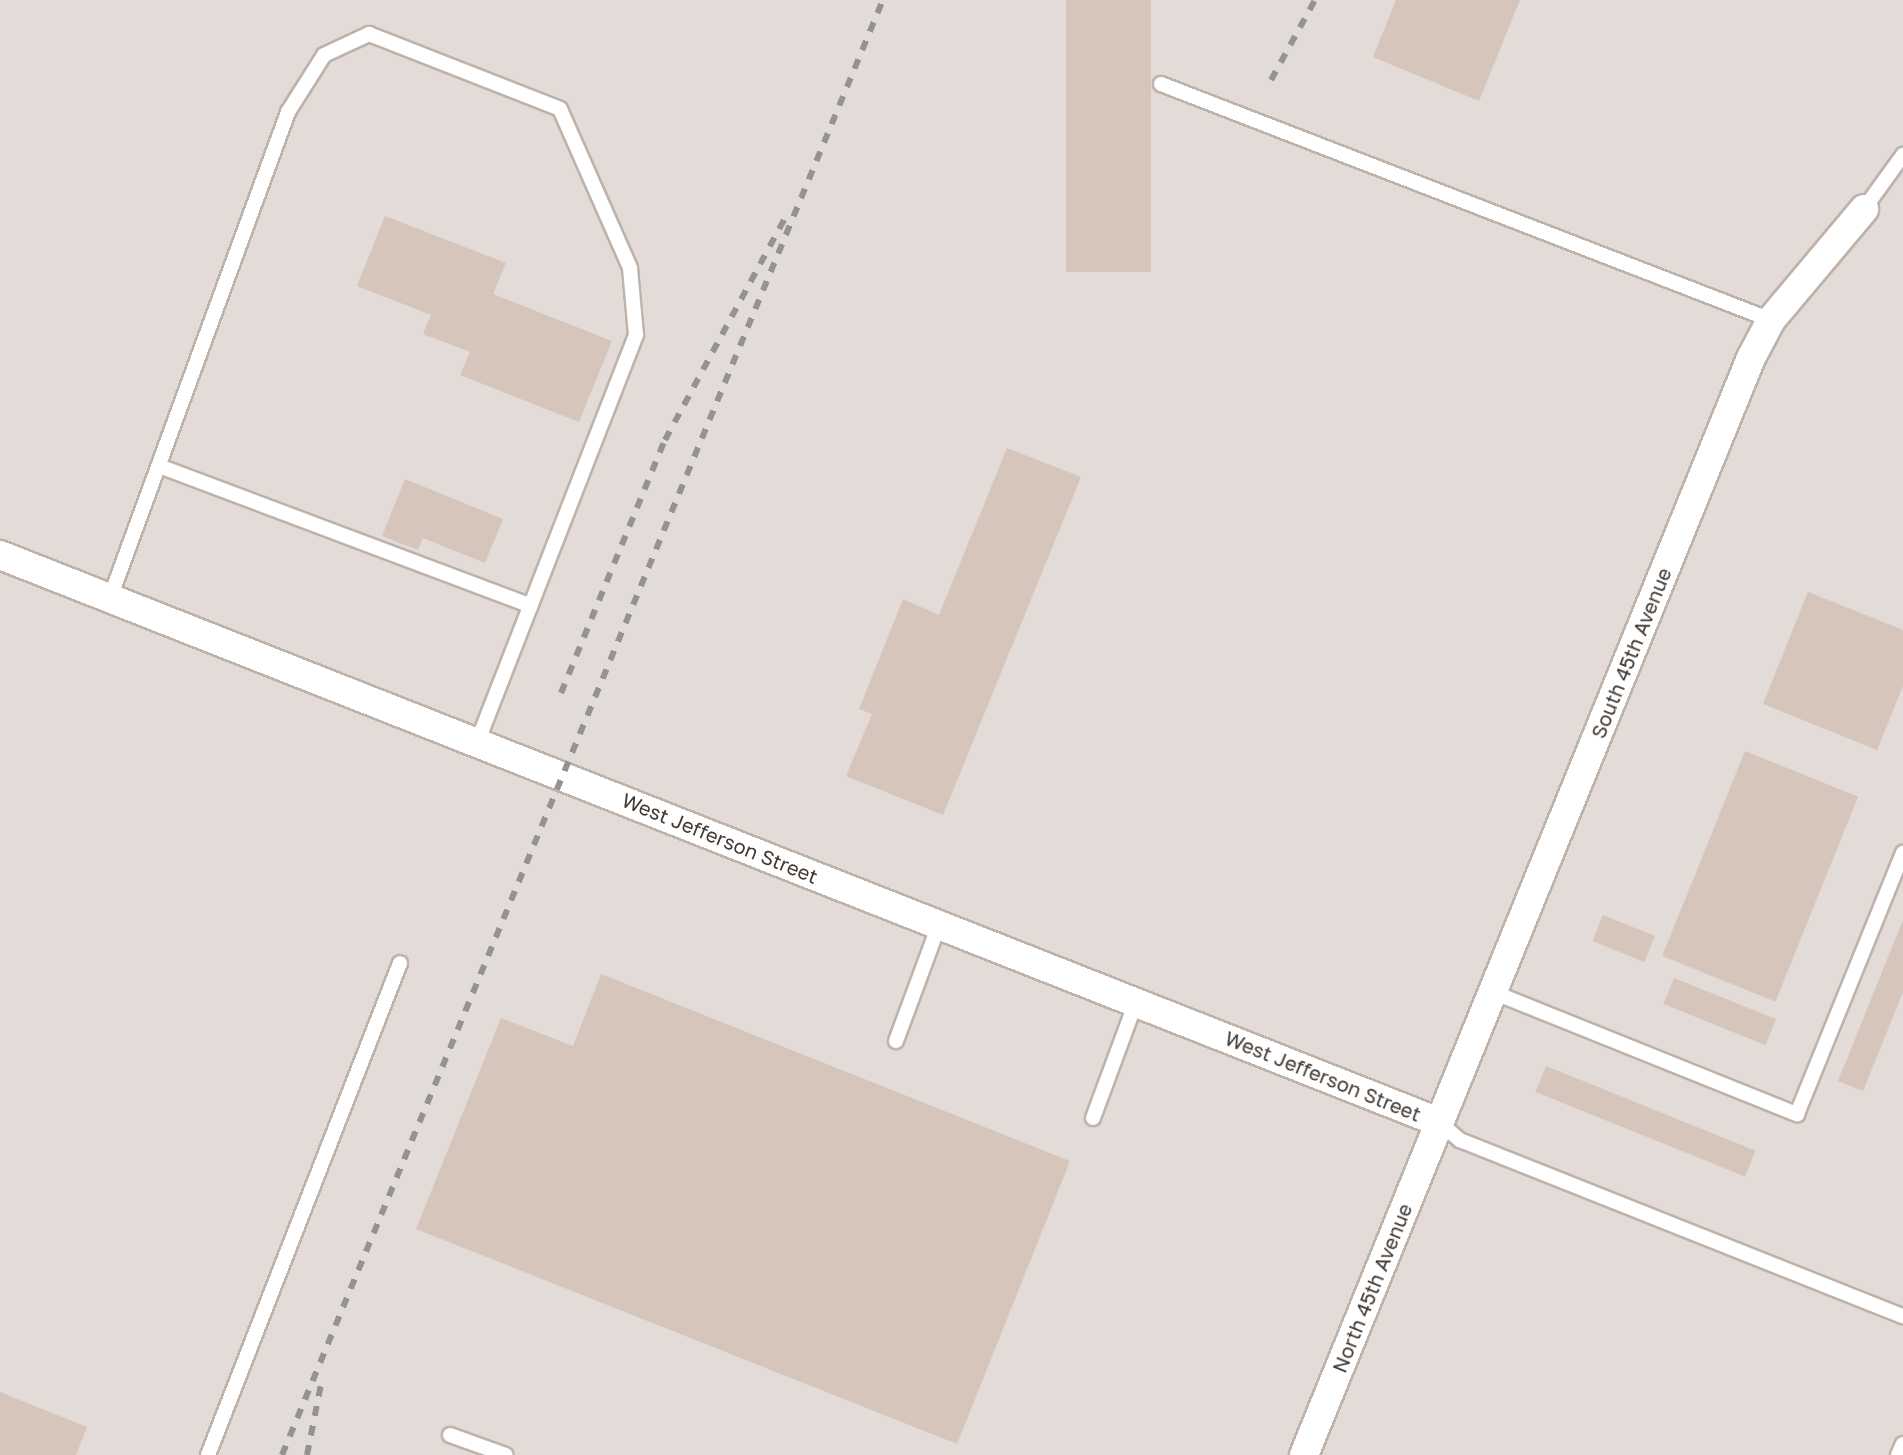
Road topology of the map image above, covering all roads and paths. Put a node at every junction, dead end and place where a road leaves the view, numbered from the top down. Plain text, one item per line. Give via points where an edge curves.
1 (1161, 84) dead end
2 (1903, 155) edge
3 (1864, 209) joint
4 (1771, 320) junction
5 (159, 466) junction
6 (0, 555) edge
7 (110, 598) junction
8 (531, 606) junction
9 (477, 743) junction
10 (1903, 853) edge
11 (939, 925) junction
12 (400, 963) dead end
13 (1493, 992) junction
14 (1136, 1002) junction
15 (896, 1041) dead end
16 (1093, 1118) dead end
17 (1439, 1122) junction
18 (1903, 1316) edge
19 (450, 1435) dead end
20 (1903, 1444) edge
21 (208, 1455) edge
22 (506, 1455) edge
23 (1304, 1455) edge
24 (1898, 1455) edge

1 - 4 lane
2 - 3 lane
3 - 4 street, South 45th Avenue
4 - 13 street, South 45th Avenue
5 - 7 lane
5 - 8 lane
5 - 8 lane via 288,112 324,55 369,34 560,109 630,268 636,335
6 - 7 street, West Jefferson Street
7 - 9 street, West Jefferson Street
8 - 9 lane
9 - 11 street, West Jefferson Street
10 - 13 lane via 1797,1114
11 - 14 street, West Jefferson Street
11 - 15 lane
12 - 21 lane
13 - 17 street, South 45th Avenue
14 - 16 lane
14 - 17 street, West Jefferson Street
17 - 18 lane via 1460,1140
17 - 23 street, North 45th Avenue
19 - 22 lane
20 - 24 lane

